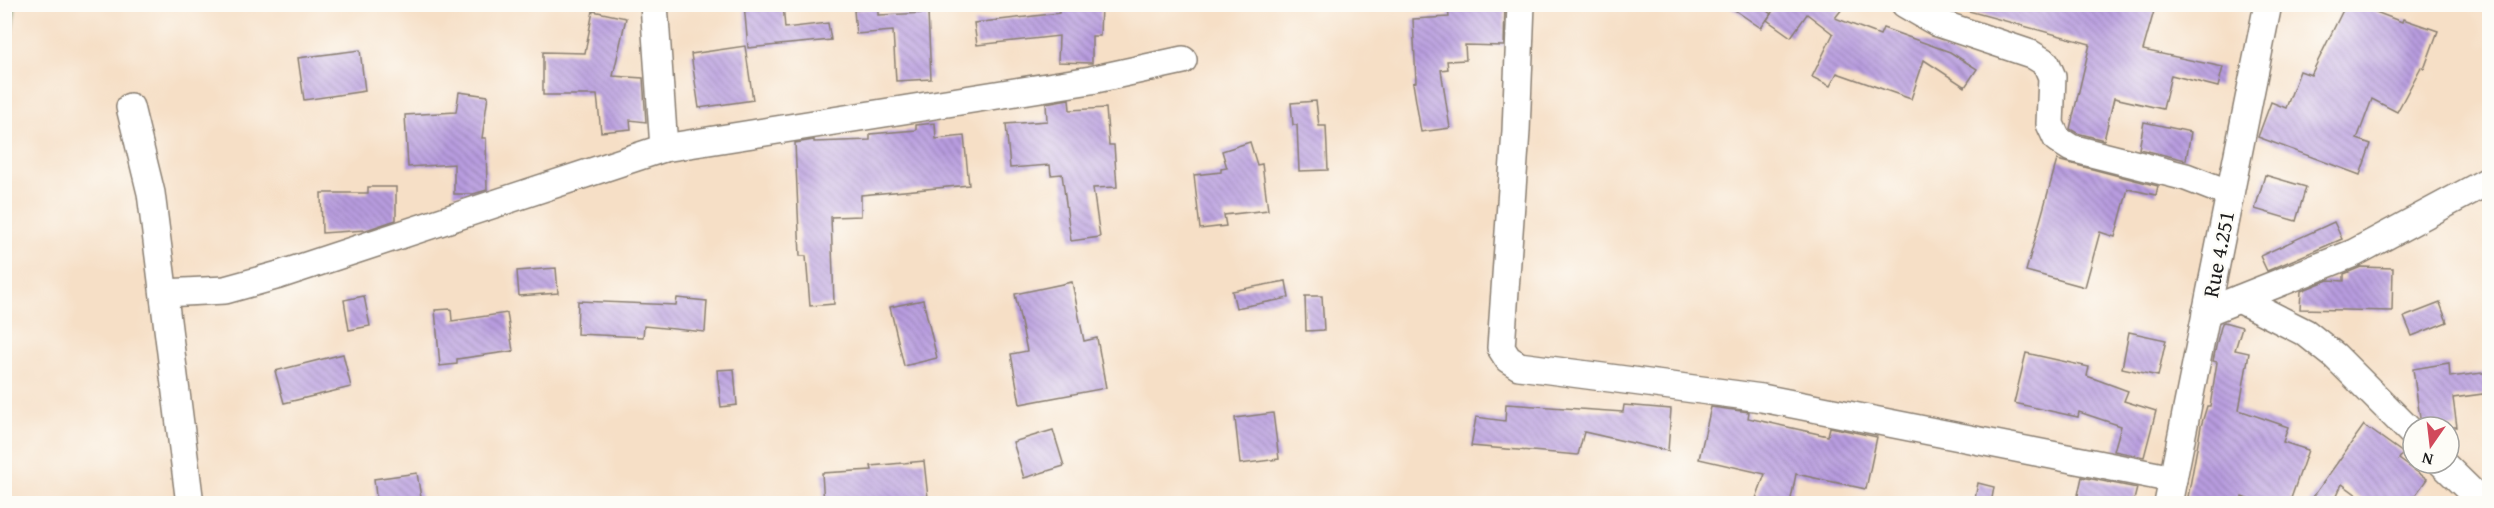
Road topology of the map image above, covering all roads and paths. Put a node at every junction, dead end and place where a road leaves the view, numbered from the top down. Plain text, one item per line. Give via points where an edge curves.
1 (654, 4) edge
2 (1521, 4) edge
3 (1905, 4) edge
4 (2268, 4) edge
5 (1183, 60) dead end
6 (130, 107) dead end
7 (664, 148) junction
8 (2490, 180) edge
9 (2230, 194) junction
10 (164, 293) junction
11 (2239, 299) junction
12 (2206, 312) junction
13 (2401, 422) edge
14 (2457, 475) edge
15 (2170, 491) edge
16 (2484, 497) edge
17 (190, 504) edge

1 - 7 street
2 - 15 street via 1501,348 1508,359 1519,366 1762,398
3 - 9 street via 1938,23 2031,54 2046,63 2052,77 2050,124 2057,139 2071,148 2186,177
4 - 9 street, Rue 4.251
5 - 7 street via 1091,80
6 - 10 street via 151,193
7 - 10 street via 225,290
8 - 11 street via 2354,253
9 - 12 street, Rue 4.251
10 - 17 street
11 - 12 street
11 - 13 street via 2306,333 2335,356
12 - 15 street, Rue 4.251
14 - 16 street

